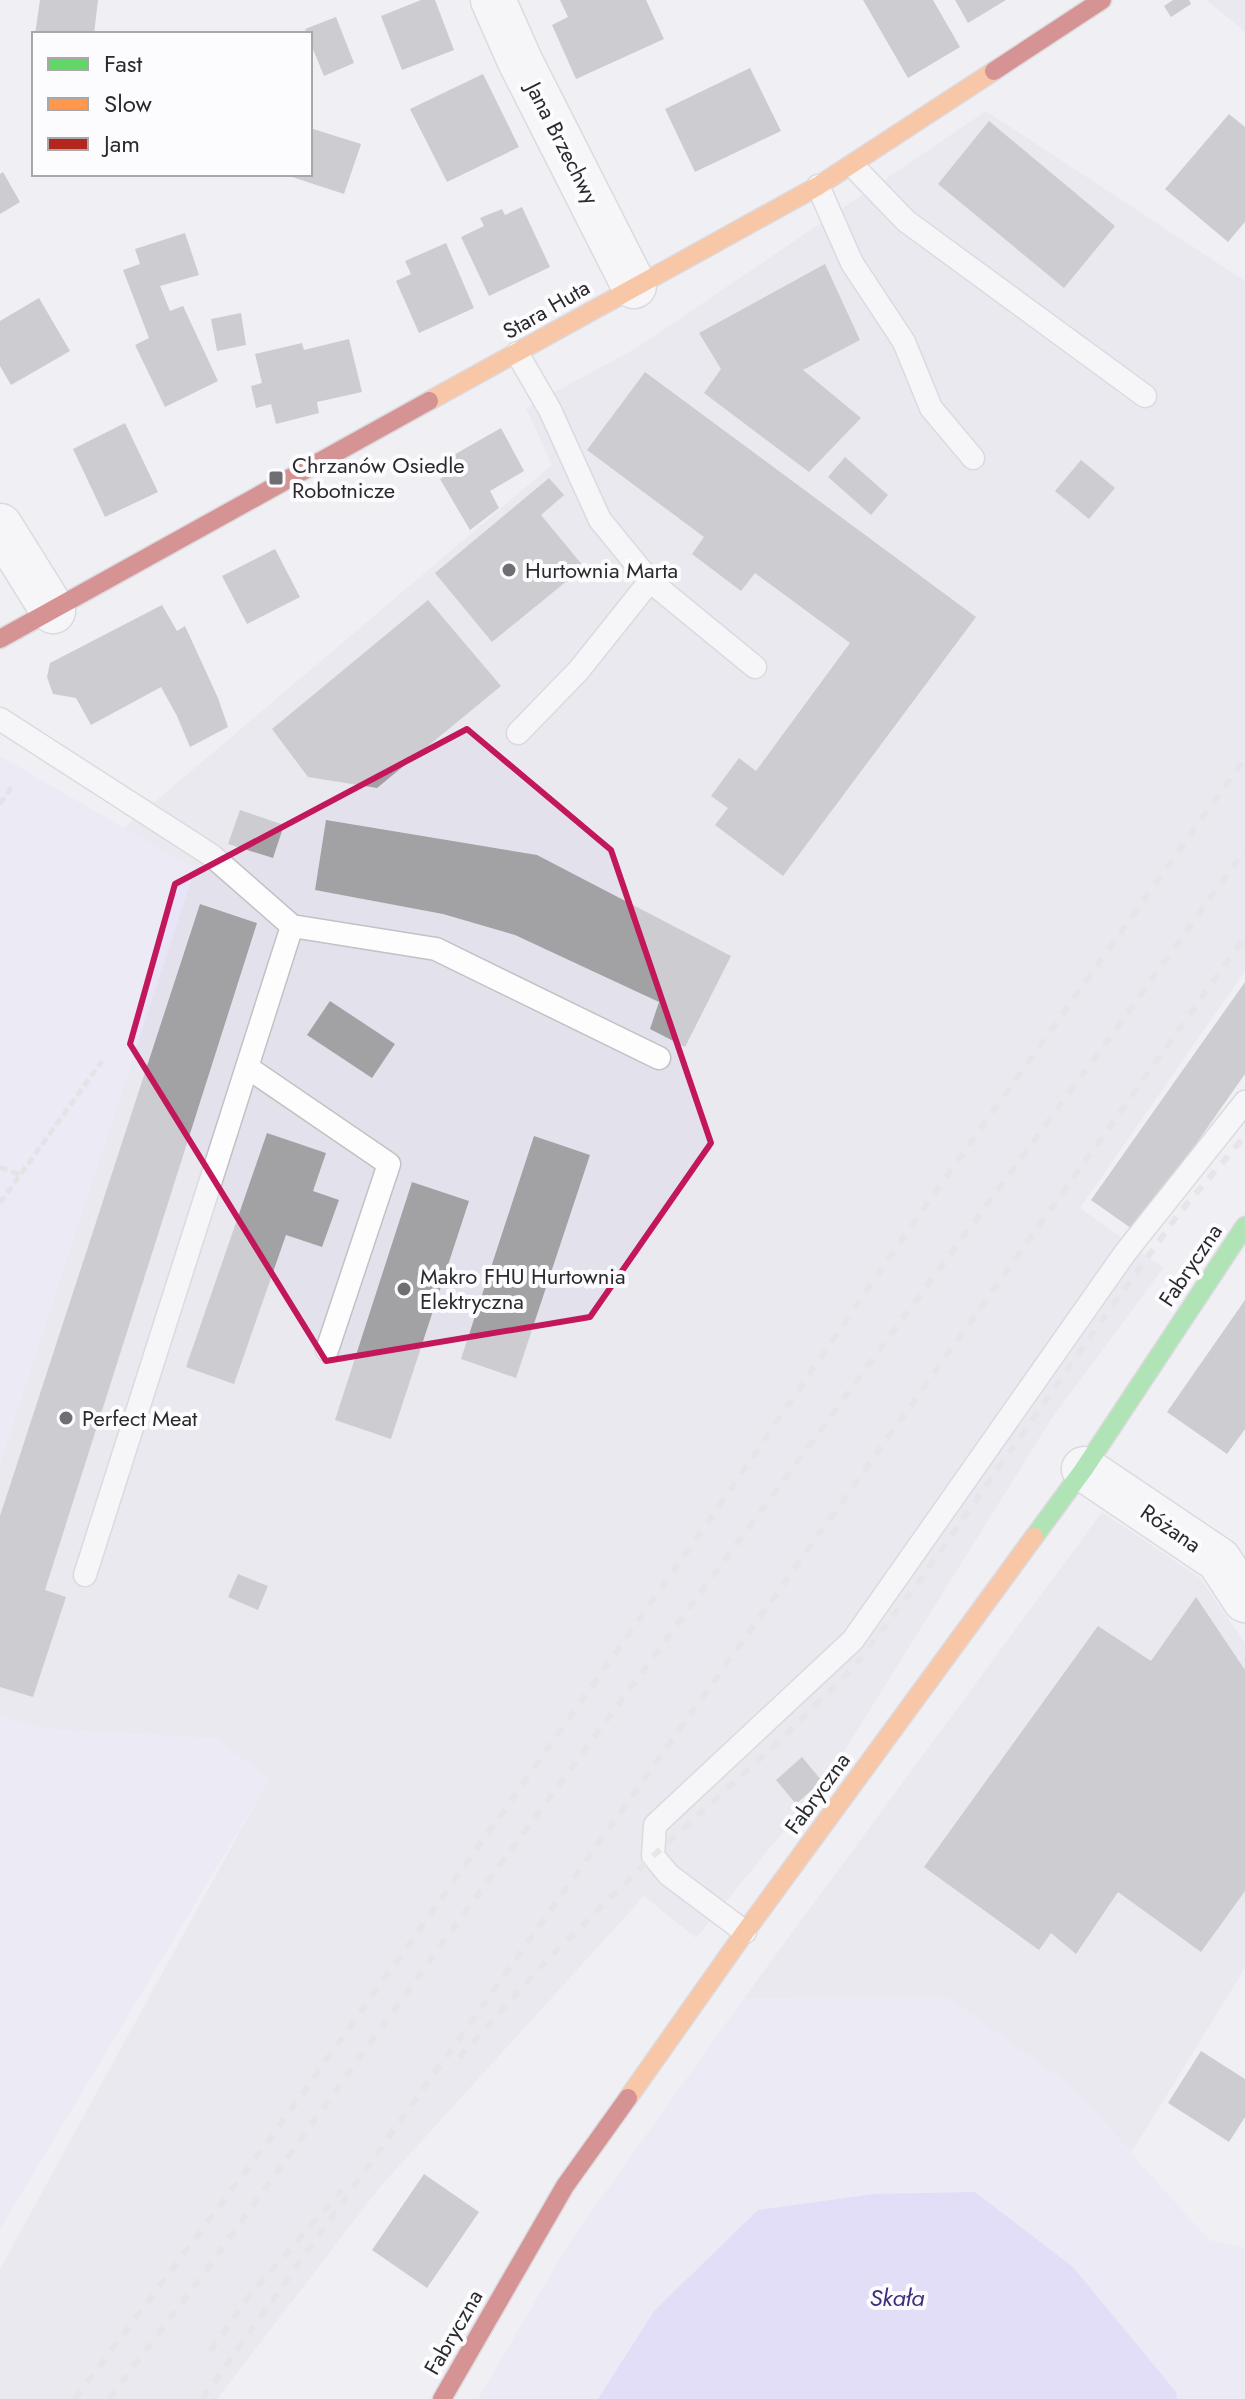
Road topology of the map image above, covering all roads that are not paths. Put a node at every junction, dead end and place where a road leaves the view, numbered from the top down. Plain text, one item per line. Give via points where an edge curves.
1 (493, 0) edge
2 (1080, 6) edge
3 (853, 166) junction
4 (818, 186) junction
5 (634, 286) junction
6 (517, 353) junction
7 (1145, 396) dead end
8 (973, 458) dead end
9 (0, 526) edge
10 (650, 581) junction
11 (53, 611) junction
12 (0, 639) edge
13 (755, 667) dead end
14 (0, 719) edge
15 (518, 733) dead end
16 (292, 926) junction
17 (659, 1058) dead end
18 (247, 1067) junction
19 (1245, 1102) edge
20 (1245, 1226) edge
21 (327, 1350) dead end
22 (1084, 1469) junction
23 (85, 1575) dead end
24 (1245, 1600) edge
25 (745, 1932) junction
26 (442, 2399) edge

1 - 5 street, Jana Brzechwy
2 - 3 street, Stara Huta
3 - 4 street, Stara Huta
3 - 7 lane via 906,221
4 - 5 street, Stara Huta
4 - 8 lane via 852,263 904,342 931,408
5 - 6 street, Stara Huta
6 - 10 lane via 550,410 600,520
6 - 11 street, Stara Huta
9 - 11 street
10 - 13 lane
10 - 15 lane via 579,670
11 - 12 street, Stara Huta
14 - 16 lane via 211,855
16 - 17 lane via 436,949
16 - 18 lane
18 - 21 lane via 389,1164
18 - 23 lane
19 - 25 lane via 1125,1253 853,1640 655,1825 653,1856 669,1875
20 - 22 street, Fabryczna
22 - 24 street, Różana via 1219,1560
22 - 25 street, Fabryczna
25 - 26 street, Fabryczna via 565,2186

